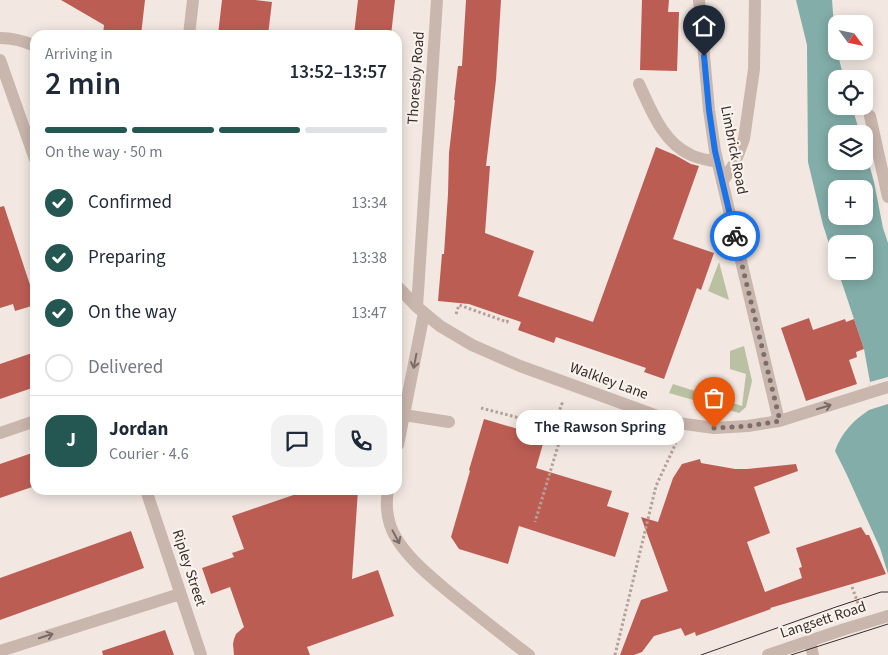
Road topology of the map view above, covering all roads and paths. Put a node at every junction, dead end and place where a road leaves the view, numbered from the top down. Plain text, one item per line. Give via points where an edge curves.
1 (193, 0) edge
2 (437, 0) edge
3 (700, 0) edge
4 (755, 0) edge
5 (189, 30) edge
6 (0, 38) edge
7 (30, 44) edge
8 (0, 60) edge
9 (639, 84) dead end
10 (870, 116) dead end
11 (30, 145) edge
12 (717, 162) junction
13 (722, 182) junction
14 (888, 198) edge
15 (402, 291) edge
16 (421, 310) junction
17 (508, 318) dead end
18 (448, 331) junction
19 (569, 384) junction
20 (888, 387) edge
21 (481, 408) dead end
22 (404, 415) junction
23 (780, 421) junction
24 (449, 422) dead end
25 (30, 424) edge
26 (685, 424) junction
27 (402, 425) edge
28 (0, 433) edge
29 (551, 433) junction
30 (148, 495) edge
31 (387, 495) edge
32 (535, 522) dead end
33 (180, 594) junction
34 (888, 616) edge
35 (810, 641) junction
36 (0, 651) edge
37 (201, 655) edge
38 (528, 655) edge
39 (615, 655) edge
40 (768, 655) edge
41 (813, 655) edge

1 - 5 street
2 - 16 street, Thoresby Road
3 - 12 street, Limbrick Road via 709,110
4 - 13 street via 754,70 744,139 735,163
6 - 7 street
8 - 11 street
9 - 12 street via 658,124 674,144 691,156
10 - 14 street
12 - 13 street, Limbrick Road
13 - 23 street, Limbrick Road
15 - 16 street, Walkley Lane
16 - 18 street, Walkley Lane
16 -> 22 street, Thoresby Road
17 - 18 path via 507,322 459,305
18 - 19 street, Walkley Lane via 472,345
19 - 26 street, Walkley Lane
19 - 29 path
23 -> 20 street, Walkley Lane
21 - 29 path via 531,421 540,430
22 - 24 street
22 - 27 street, Thoresby Road
23 - 26 street, Walkley Lane via 714,428
25 - 28 street
26 - 39 path via 656,486
29 - 32 path via 561,436
30 - 33 street, Ripley Street
31 -> 38 street via 388,520 398,541 420,568
36 -> 33 street
33 - 37 street, Ripley Street
34 - 35 street, Langsett Road
35 - 40 street, Langsett Road
35 - 41 street

